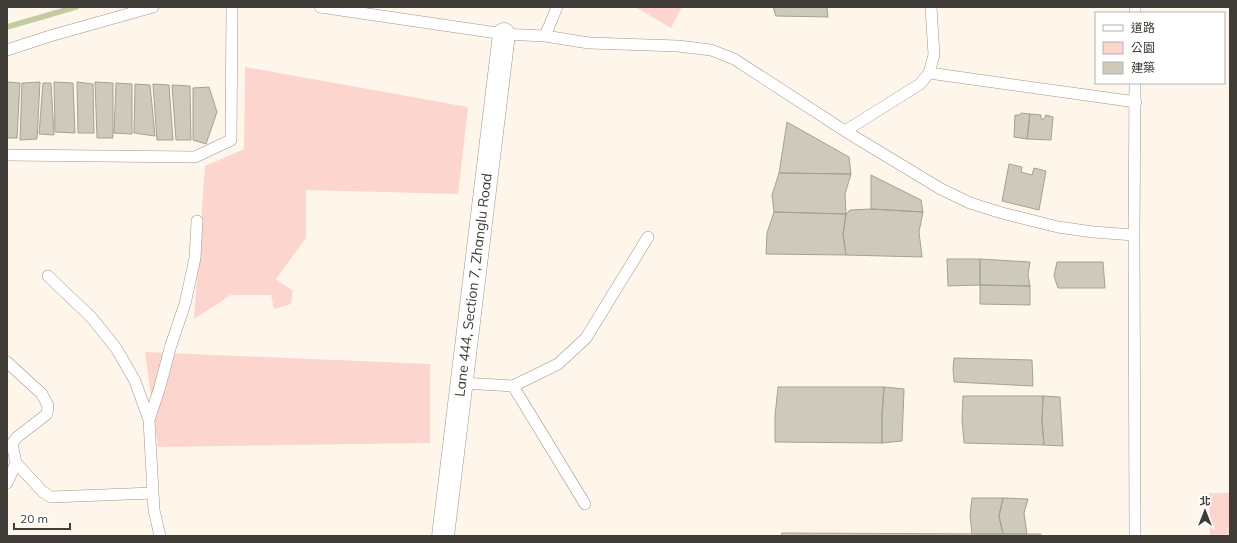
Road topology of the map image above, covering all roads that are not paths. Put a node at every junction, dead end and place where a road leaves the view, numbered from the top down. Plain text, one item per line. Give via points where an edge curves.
1 (153, 7) edge
2 (232, 7) edge
3 (320, 7) edge
4 (557, 7) edge
5 (931, 7) edge
6 (504, 34) junction
7 (545, 36) junction
8 (7, 50) edge
9 (928, 72) junction
10 (1135, 84) edge
11 (1136, 102) junction
12 (845, 131) junction
13 (7, 155) edge
14 (197, 221) dead end
15 (1134, 235) junction
16 (648, 237) dead end
17 (48, 276) dead end
18 (7, 362) edge
19 (461, 383) junction
20 (513, 386) junction
21 (149, 420) junction
22 (16, 463) junction
23 (7, 483) edge
24 (153, 494) junction
25 (585, 504) dead end
26 (160, 536) edge
27 (443, 536) edge
28 (1135, 536) edge

1 - 8 lane
2 - 13 lane via 231,140 195,157
3 - 6 lane
4 - 7 lane
5 - 9 lane via 934,55
6 - 7 lane
6 - 19 street, Lane 444, Section 7, Zhanglu Road
7 - 12 lane via 589,43 678,46 711,50 734,60
9 - 11 lane
9 - 12 lane via 920,84
10 - 11 lane
11 - 15 lane
12 - 15 lane via 941,189 970,203 1058,227
14 - 21 lane via 195,258 185,304
15 - 28 lane
16 - 20 lane via 586,338 558,364
17 - 21 lane via 91,317 116,348 135,381
18 - 22 lane via 42,394 48,406 47,414 12,444
19 - 20 lane
19 - 27 street, Lane 444, Section 7, Zhanglu Road
20 - 25 lane
21 - 24 lane
22 - 23 lane
22 - 24 lane via 51,497
24 - 26 lane

